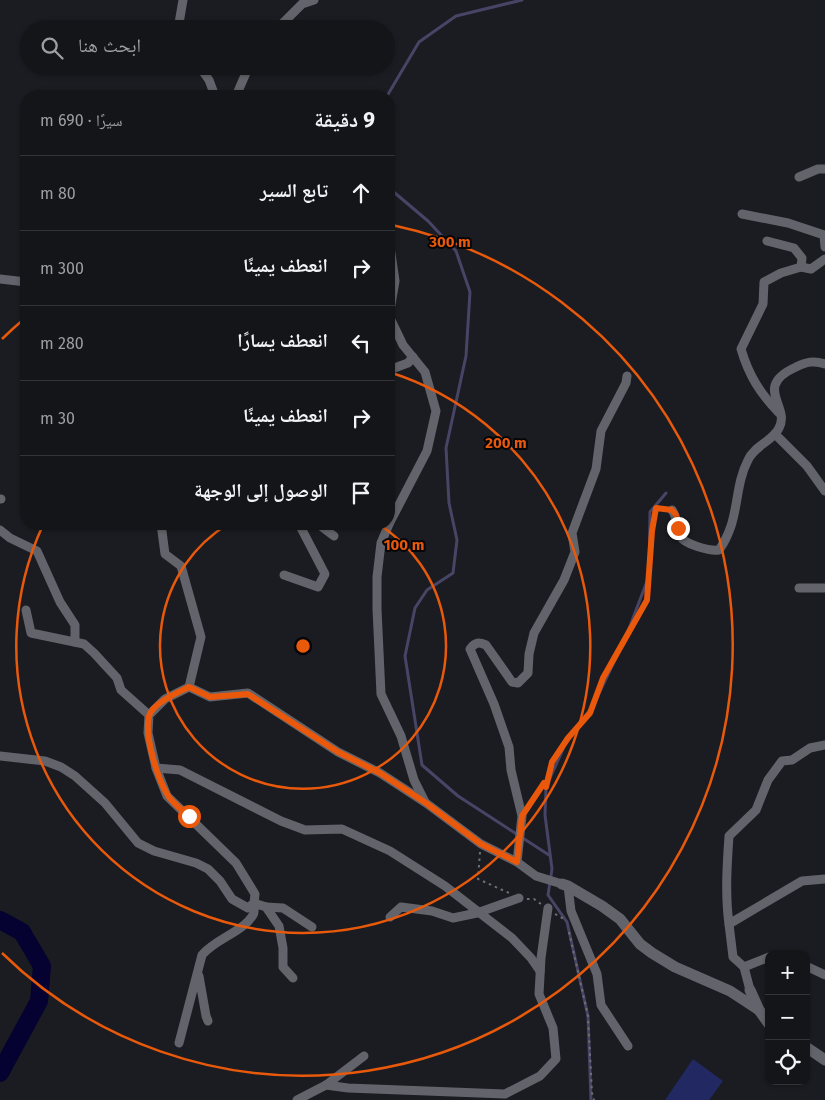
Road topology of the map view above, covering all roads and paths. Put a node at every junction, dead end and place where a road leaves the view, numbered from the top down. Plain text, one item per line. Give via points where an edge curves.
1 (182, 0) edge
2 (314, 0) edge
3 (179, 20) edge
4 (286, 20) edge
5 (206, 75) edge
6 (245, 75) edge
7 (213, 90) edge
8 (239, 90) edge
9 (825, 170) edge
10 (799, 177) dead end
11 (742, 214) dead end
12 (767, 241) dead end
13 (825, 247) edge
14 (825, 259) edge
15 (801, 267) junction
16 (0, 279) edge
17 (20, 281) edge
18 (395, 328) edge
19 (413, 357) junction
20 (825, 364) edge
21 (395, 368) edge
22 (627, 376) dead end
23 (780, 414) junction
24 (775, 434) junction
25 (825, 491) edge
26 (672, 510) joint
27 (395, 512) edge
28 (0, 530) edge
29 (162, 530) edge
30 (302, 530) edge
31 (326, 530) edge
32 (386, 530) edge
33 (334, 536) dead end
34 (284, 575) dead end
35 (799, 588) dead end
36 (825, 588) edge
37 (26, 610) dead end
38 (75, 642) junction
39 (189, 687) junction
40 (150, 715) junction
41 (825, 745) edge
42 (0, 756) edge
43 (156, 768) junction
44 (426, 803) junction
45 (522, 816) junction
46 (481, 844) junction
47 (517, 862) junction
48 (825, 879) edge
49 (565, 885) junction
50 (519, 898) junction
51 (254, 903) junction
52 (266, 907) junction
53 (548, 908) junction
54 (477, 912) junction
55 (390, 917) dead end
56 (567, 922) dead end
57 (729, 924) junction
58 (312, 927) dead end
59 (569, 931) dead end
60 (765, 959) edge
61 (744, 967) junction
62 (810, 968) edge
63 (198, 971) junction
64 (540, 971) junction
65 (825, 975) edge
66 (293, 978) dead end
67 (750, 990) joint
68 (759, 1010) junction
69 (765, 1018) edge
70 (208, 1021) dead end
71 (179, 1043) dead end
72 (628, 1046) dead end
73 (810, 1050) edge
74 (364, 1056) dead end
75 (825, 1060) edge
76 (326, 1084) junction
77 (298, 1100) edge
78 (594, 1100) edge

1 - 3 street
2 - 4 street via 302,4
5 - 7 street
6 - 8 street
9 - 10 street via 818,169
11 - 13 street via 788,223 824,236
12 - 15 street via 794,248 802,258
14 - 15 street via 811,269
15 - 23 street via 764,282 764,304 741,349 762,396
16 - 17 street
18 - 19 street
19 - 21 street via 408,364
19 - 27 street via 425,372 436,411 427,450
20 - 23 street via 817,361 806,363 783,373 775,391
22 - 45 street via 601,430 596,469 572,534 575,552 564,580 534,633 528,673 518,683 512,682 486,645 480,642 470,649 509,747
23 - 24 street via 781,425
24 - 25 street via 807,466
24 - 26 street via 748,458 737,490 731,526 719,550 711,551 680,537
26 - 45 path via 656,508 647,600 603,678 590,713 552,762 546,787 544,783
28 - 38 street via 36,551 60,602 75,625
29 - 39 street via 166,554 181,566 201,637
30 - 34 street via 325,574 318,587
31 - 33 street
32 - 44 street via 380,543 377,577 381,694
35 - 36 street
37 - 38 street via 31,633
38 - 40 street via 94,652 117,678 121,690
39 - 40 street via 164,699
39 - 44 street via 210,697 248,694
40 - 43 street via 148,733
41 - 57 street via 810,748 792,760 782,761 768,780 756,810 729,836 726,887
42 - 51 street via 46,761 61,767 105,803 138,843 208,869 232,899 248,908
43 - 51 street via 168,796 236,863 255,894
43 - 54 street via 180,770 305,830 342,829 382,847 445,886
44 - 46 street
45 - 47 street
46 - 47 street
46 - 50 path via 478,879
47 - 49 street via 536,876
48 - 57 street via 802,881
49 - 68 street via 620,920 652,953 675,967 730,991
49 - 72 street via 571,910 597,974 601,1006
50 - 53 path via 534,899
50 - 54 street
51 - 52 street
51 - 63 street via 254,913 247,923 209,947 202,955
52 - 58 street via 283,908
52 - 66 street via 279,926 283,967
53 - 56 path
53 - 64 street
54 - 55 street via 453,918 402,907
54 - 64 street via 512,938
57 - 61 street via 733,957
59 - 78 path via 588,1016
60 - 61 street
61 - 67 street
62 - 65 street
63 - 70 street
63 - 71 street
64 - 76 street via 539,994 553,1028 556,1059 540,1076 505,1094 348,1088
67 - 68 street
68 - 69 street
73 - 75 street
74 - 76 street
76 - 77 street

